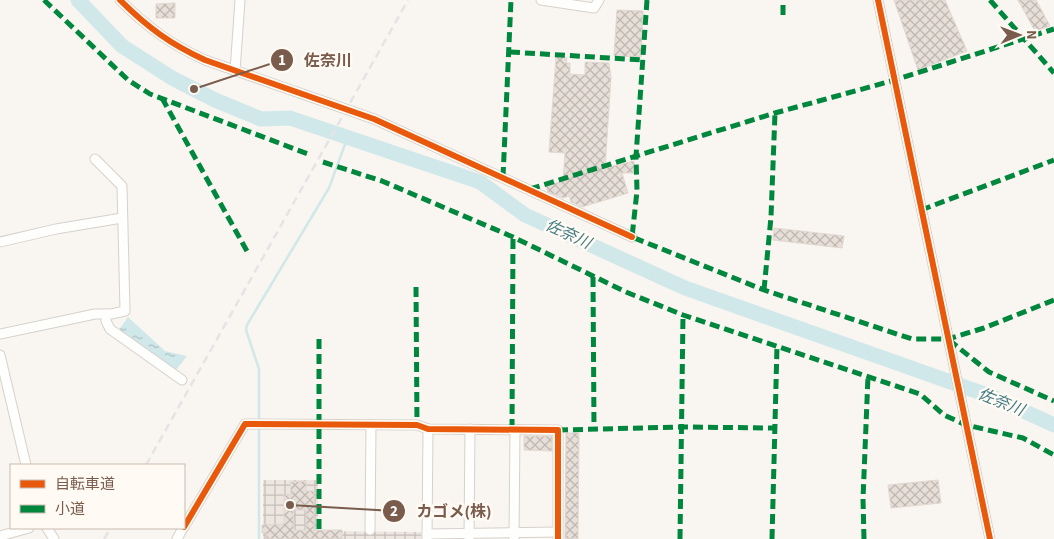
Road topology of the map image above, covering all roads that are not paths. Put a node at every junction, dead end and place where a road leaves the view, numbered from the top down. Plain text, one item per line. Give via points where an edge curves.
1 (120, 0) edge
2 (240, 0) edge
3 (541, 0) edge
4 (599, 0) edge
5 (878, 0) edge
6 (235, 71) junction
7 (95, 159) dead end
8 (122, 218) junction
9 (632, 237) dead end
10 (0, 242) edge
11 (106, 314) junction
12 (0, 334) edge
13 (0, 355) edge
14 (182, 380) dead end
15 (371, 425) junction
16 (428, 429) junction
17 (470, 429) junction
18 (515, 429) junction
19 (26, 464) edge
20 (185, 524) edge
21 (25, 529) edge
22 (370, 530) dead end
23 (0, 536) edge
24 (427, 536) edge
25 (470, 536) edge
26 (514, 536) edge
27 (558, 536) edge
28 (990, 539) edge

1 - 6 street via 166,41
2 - 6 street
3 - 4 street via 594,8
5 - 28 street
6 - 9 street via 374,120
7 - 8 street via 122,186
8 - 10 street
8 - 11 street via 125,311
11 - 12 street
11 - 14 street via 110,329
13 - 19 street
15 - 16 street via 417,425
15 - 20 street via 244,424
15 - 22 street
16 - 17 street
16 - 24 street
17 - 18 street
17 - 25 street
18 - 26 street
18 - 27 street via 558,430
21 - 23 street
24 - 25 street
25 - 26 street
26 - 27 street

